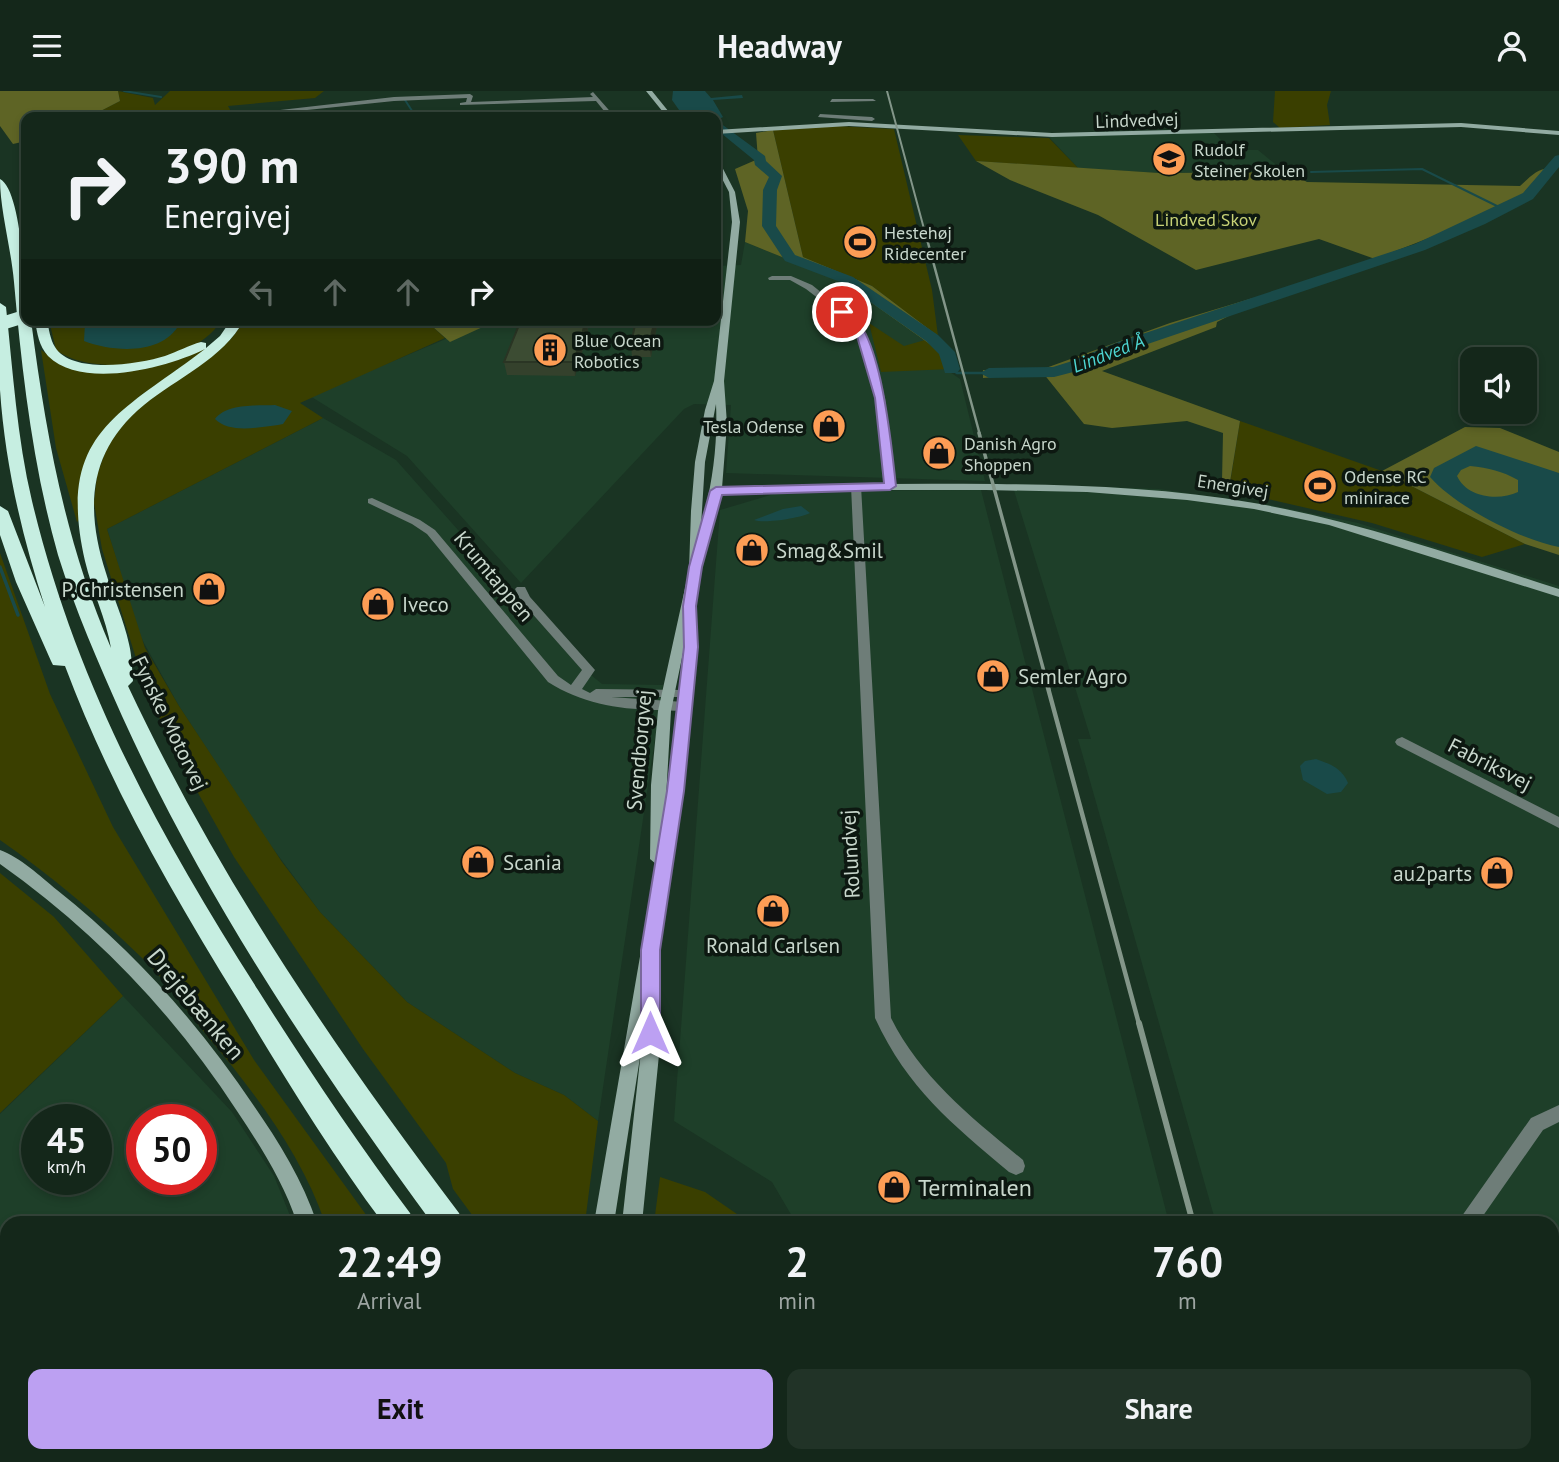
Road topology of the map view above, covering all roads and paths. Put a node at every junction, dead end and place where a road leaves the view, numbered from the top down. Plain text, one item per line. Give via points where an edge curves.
1 (408, 91) edge
2 (590, 91) edge
3 (649, 91) edge
4 (872, 91) edge
5 (471, 97) edge
6 (413, 98) junction
7 (597, 99) junction
8 (832, 101) dead end
9 (873, 101) junction
10 (659, 102) junction
11 (431, 105) dead end
12 (270, 112) edge
13 (608, 112) edge
14 (666, 112) edge
15 (670, 112) edge
16 (820, 116) dead end
17 (870, 122) junction
18 (721, 132) edge
19 (1559, 133) edge
20 (721, 171) edge
21 (2, 186) edge
22 (21, 219) edge
23 (772, 278) dead end
24 (21, 297) edge
25 (0, 307) edge
26 (21, 315) edge
27 (0, 321) edge
28 (25, 326) edge
29 (43, 326) edge
30 (222, 326) edge
31 (234, 326) edge
32 (719, 381) junction
33 (710, 485) junction
34 (856, 486) junction
35 (890, 486) junction
36 (372, 501) dead end
37 (0, 510) edge
38 (695, 567) junction
39 (521, 589) dead end
40 (1559, 593) edge
41 (690, 606) junction
42 (573, 692) junction
43 (668, 700) junction
44 (685, 700) junction
45 (125, 701) junction
46 (1402, 742) dead end
47 (1559, 823) edge
48 (150, 831) junction
49 (0, 856) edge
50 (656, 901) junction
51 (650, 950) junction
52 (1559, 1113) edge
53 (1016, 1166) dead end
54 (304, 1216) edge
55 (396, 1216) edge
56 (444, 1216) edge
57 (605, 1216) edge
58 (633, 1216) edge
59 (1472, 1216) edge

1 - 6 street
2 - 7 street
3 - 10 main road
4 - 9 street
5 - 6 street
5 - 7 street
5 - 11 street
6 - 12 street
7 - 13 street
8 - 9 street
9 - 17 street via 876,114
10 - 14 main road
10 - 15 main road
16 - 17 street
17 - 18 main road, Lindvedvej
17 - 19 main road, Lindvedvej via 1052,135 1461,125
20 - 32 main road, Svendborgvej via 732,192 736,222
21 - 22 highway
21 - 24 highway, Fynske Motorvej
23 - 35 street via 791,278 809,287 858,325 880,398
25 - 48 highway via 13,441 40,561 106,738
26 - 27 highway, bridge
28 - 45 highway, Fynske Motorvej via 37,421 66,554
29 - 30 highway via 55,355 73,365 102,368 176,356 213,337
31 - 45 highway via 211,350 119,419 93,457 87,476 85,519 120,643
32 - 33 main road, Svendborgvej via 722,424
32 - 33 main road, Svendborgvej via 712,395
33 - 34 main road, Energivej
33 - 38 main road, Svendborgvej
33 - 38 main road, Svendborgvej
34 - 35 main road, Energivej
34 - 53 street, Rolundvej via 883,1017 893,1044 916,1077
35 - 40 main road, Energivej via 1119,489 1212,499 1374,535
36 - 42 street, Krumtappen via 431,533 553,679
37 - 48 highway via 25,582 100,754
38 - 41 main road, Svendborgvej
39 - 42 street, Krumtappen via 589,670
41 - 43 main road, Svendborgvej
41 - 44 main road, Svendborgvej
42 - 43 street, Krumtappen via 594,701
43 - 44 street, Krumtappen
43 - 50 main road, Svendborgvej via 657,786
44 - 50 main road, Svendborgvej via 676,791
45 - 56 highway, Fynske Motorvej via 149,754 239,916 346,1079
46 - 47 street, Fabriksvej
48 - 55 highway via 296,1072
49 - 54 main road, Drejebænken via 104,939 171,1009 231,1085 283,1168
50 - 51 main road, Svendborgvej
51 - 57 main road, Svendborgvej
51 - 58 main road, Svendborgvej via 650,1055
52 - 59 street via 1537,1124

